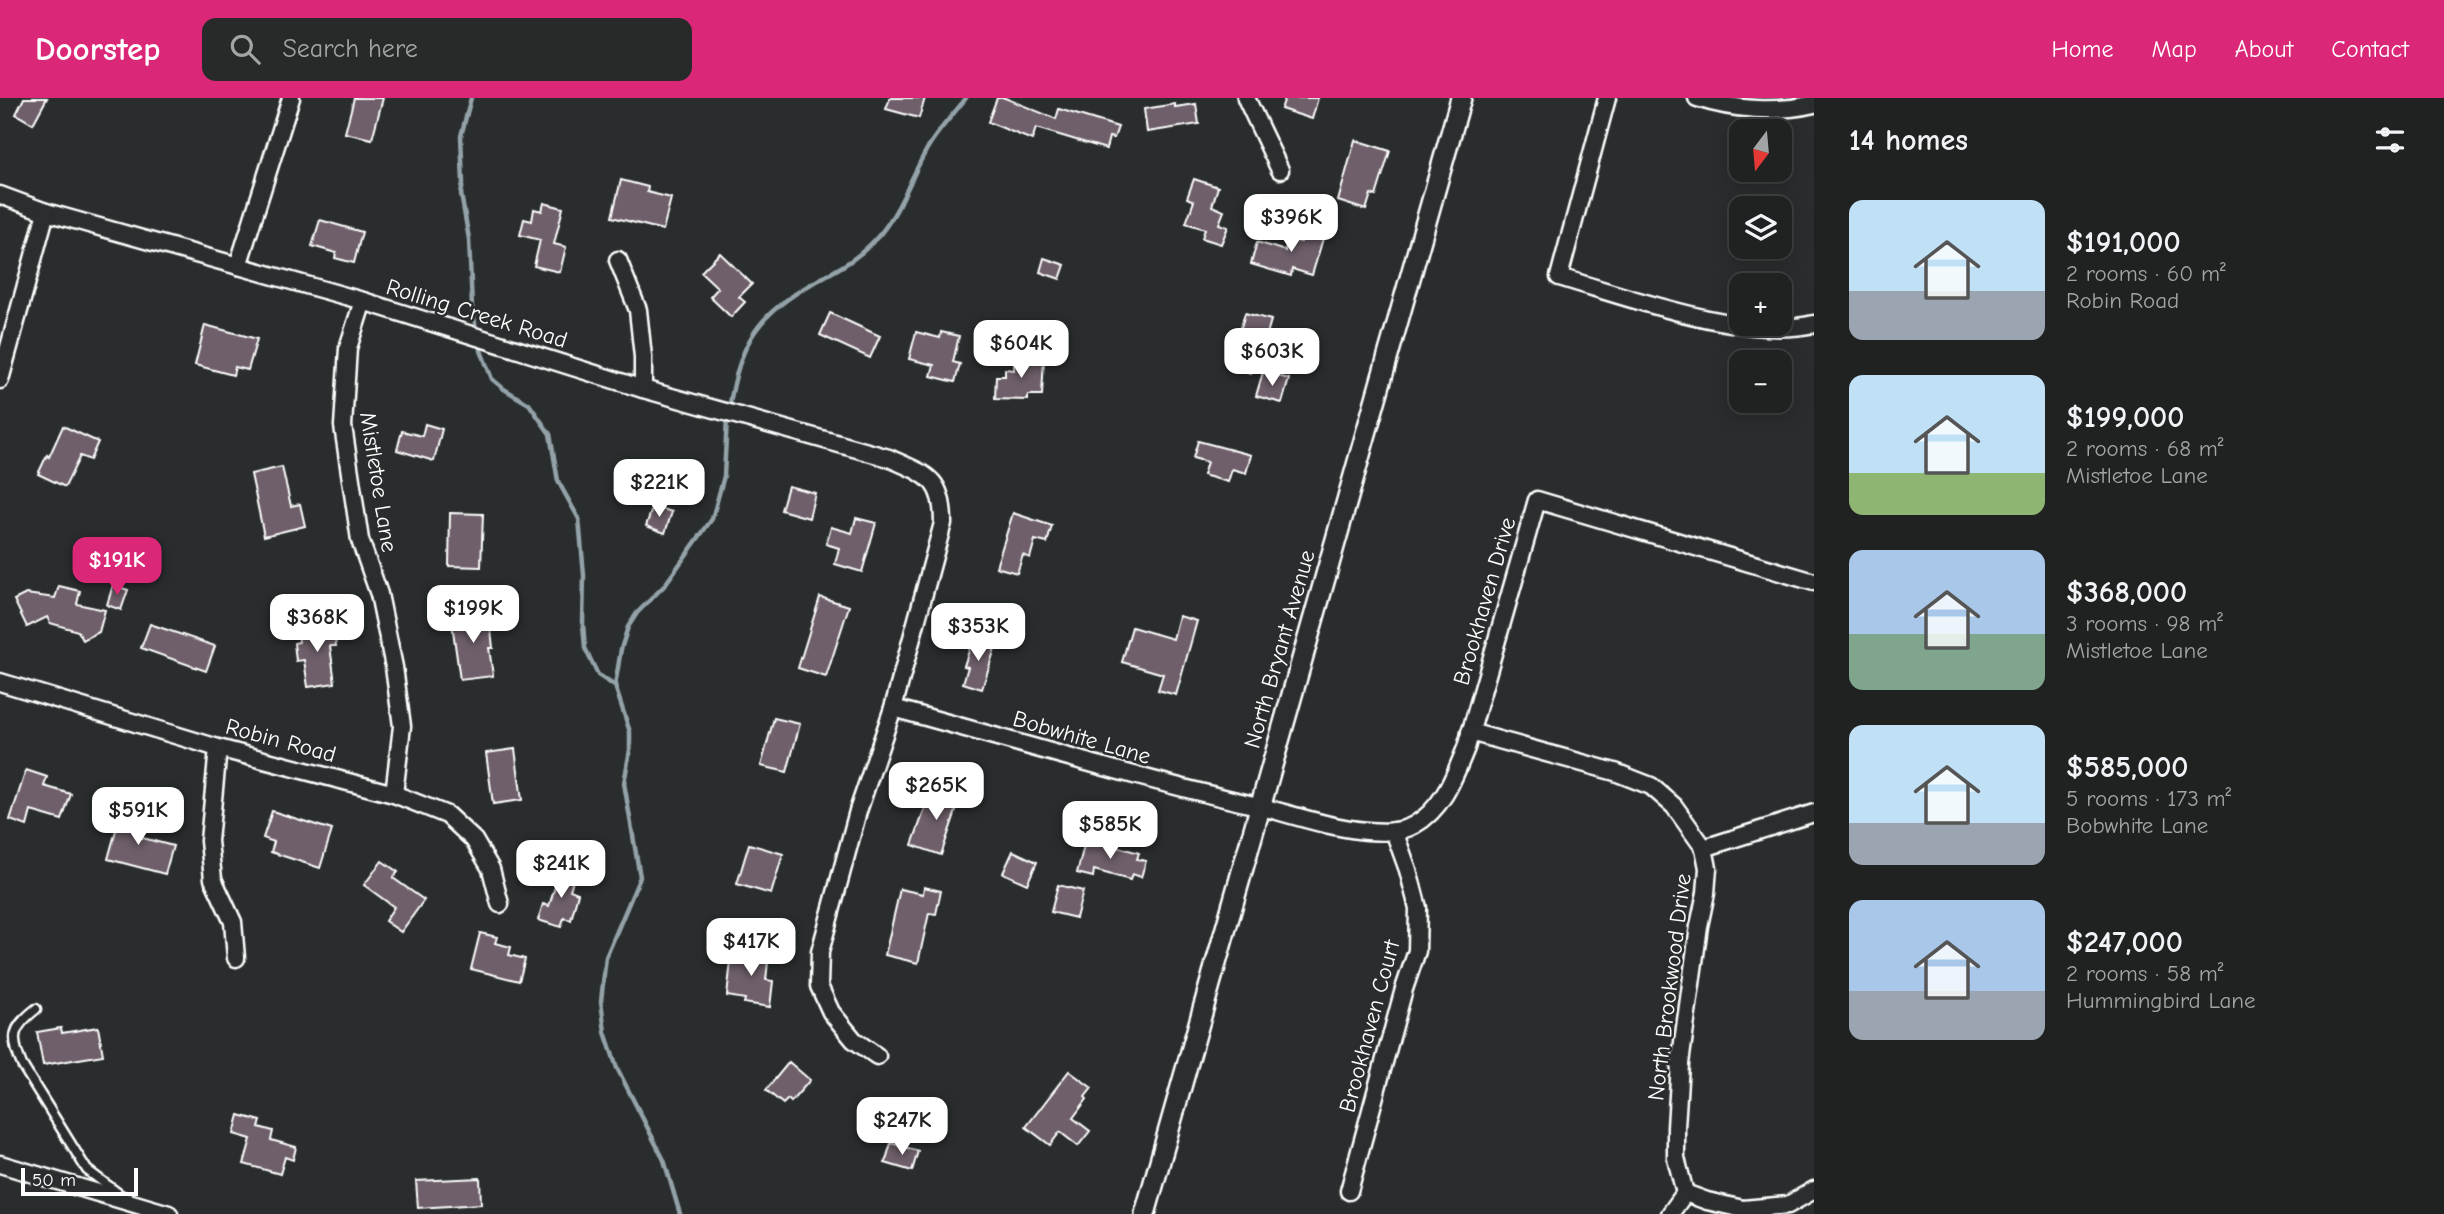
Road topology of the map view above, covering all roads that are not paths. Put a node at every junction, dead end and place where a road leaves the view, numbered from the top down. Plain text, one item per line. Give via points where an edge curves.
1 (290, 98) edge
2 (1246, 98) edge
3 (1461, 98) edge
4 (1607, 98) edge
5 (1697, 98) edge
6 (1814, 104) edge
7 (1280, 170) dead end
8 (0, 195) edge
9 (46, 212) junction
10 (618, 260) dead end
11 (239, 266) junction
12 (363, 302) junction
13 (1814, 324) edge
14 (0, 380) edge
15 (643, 389) junction
16 (1814, 582) edge
17 (0, 682) edge
18 (894, 708) junction
19 (1470, 732) junction
20 (218, 747) junction
21 (394, 794) junction
22 (1260, 807) junction
23 (1814, 813) edge
24 (1394, 831) junction
25 (1704, 848) junction
26 (500, 904) dead end
27 (236, 958) dead end
28 (36, 1009) dead end
29 (877, 1056) dead end
30 (0, 1164) edge
31 (1814, 1190) edge
32 (1349, 1191) dead end
33 (1685, 1192) junction
34 (127, 1201) junction
35 (163, 1213) edge
36 (1145, 1214) edge
37 (1670, 1214) edge

1 - 11 street
2 - 7 street
3 - 22 street, North Bryant Avenue
4 - 13 street via 1559,277 1740,325
5 - 6 street via 1746,108 1794,109
8 - 9 street, Rolling Creek Road
9 - 11 street, Rolling Creek Road
9 - 14 street
10 - 15 street via 638,310
11 - 12 street, Rolling Creek Road
12 - 15 street, Rolling Creek Road
12 - 21 street, Mistletoe Lane via 348,348 343,426 360,540 379,594 394,667 402,726
15 - 18 street, Rolling Creek Road via 889,458 936,484 943,502 943,523
16 - 19 street, Brookhaven Drive via 1537,500
17 - 20 street, Robin Road
18 - 22 street, Bobwhite Lane
18 - 29 street via 858,811 820,952 819,986 831,1012 853,1040
19 - 24 street, Brookhaven Drive via 1452,782 1435,809 1413,825
19 - 25 street, North Brookwood Drive via 1651,786 1674,806
20 - 21 street, Robin Road
20 - 27 street via 209,841 213,879 233,922
21 - 26 street, Robin Road via 447,815 474,840 491,869
22 - 24 street, Brookhaven Drive via 1366,831
22 - 36 street, North Bryant Avenue
23 - 25 street
24 - 32 street, Brookhaven Court via 1418,908 1417,951
25 - 33 street, North Brookwood Drive via 1706,893 1682,1050 1676,1127 1676,1157
28 - 34 lane via 20,1022 14,1038 22,1065 87,1170
30 - 34 street
31 - 33 street via 1788,1205 1743,1209
33 - 37 street
34 - 35 street

